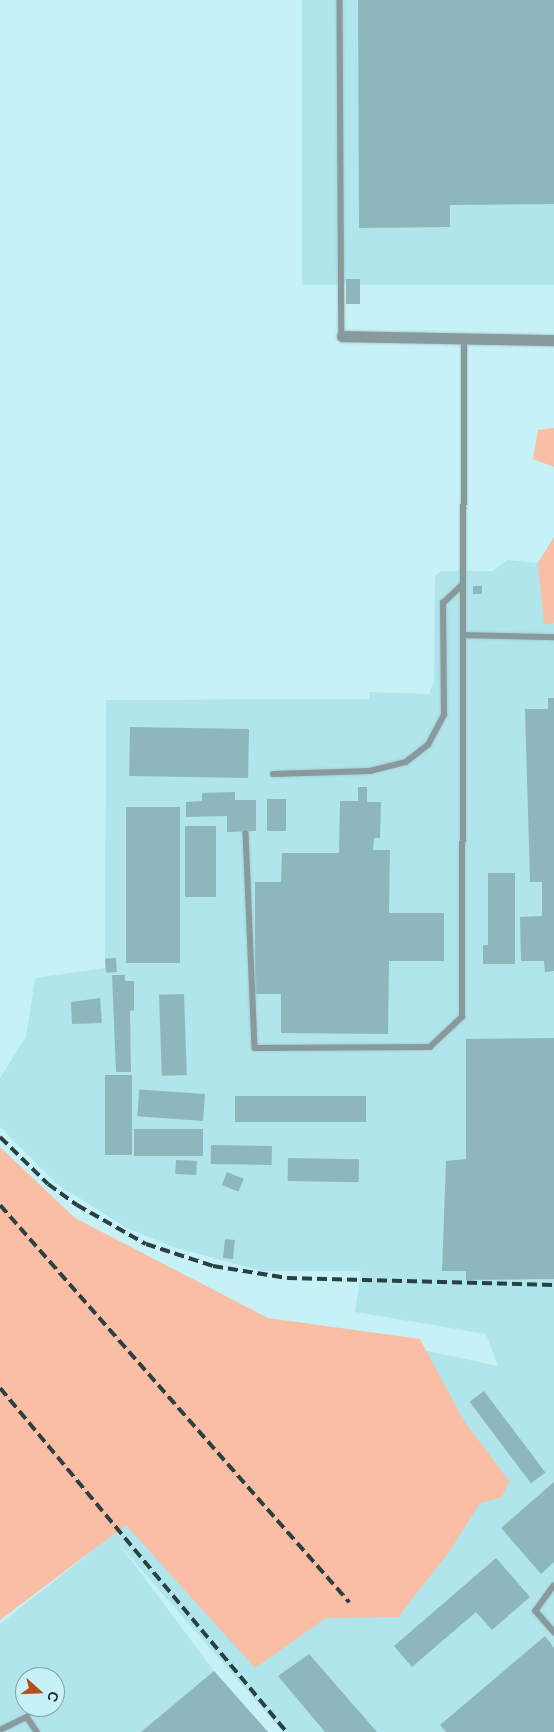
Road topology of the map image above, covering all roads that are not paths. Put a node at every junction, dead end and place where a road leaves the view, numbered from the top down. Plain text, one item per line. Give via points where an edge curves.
1 (340, 0) edge
2 (342, 336) joint
3 (464, 339) junction
4 (554, 340) edge
5 (461, 586) junction
6 (462, 635) junction
7 (554, 637) edge
8 (273, 774) dead end
9 (246, 833) dead end
10 (554, 1586) edge
11 (554, 1632) edge
12 (0, 1730) edge
13 (37, 1732) edge

1 - 2 lane
2 - 3 street
3 - 4 street
3 - 5 lane
5 - 6 lane
5 - 8 lane via 443,603 444,715 428,745 406,762 370,771
6 - 7 lane
6 - 9 lane via 462,1017 430,1047 254,1048
10 - 11 lane via 536,1611
12 - 13 lane via 27,1717

